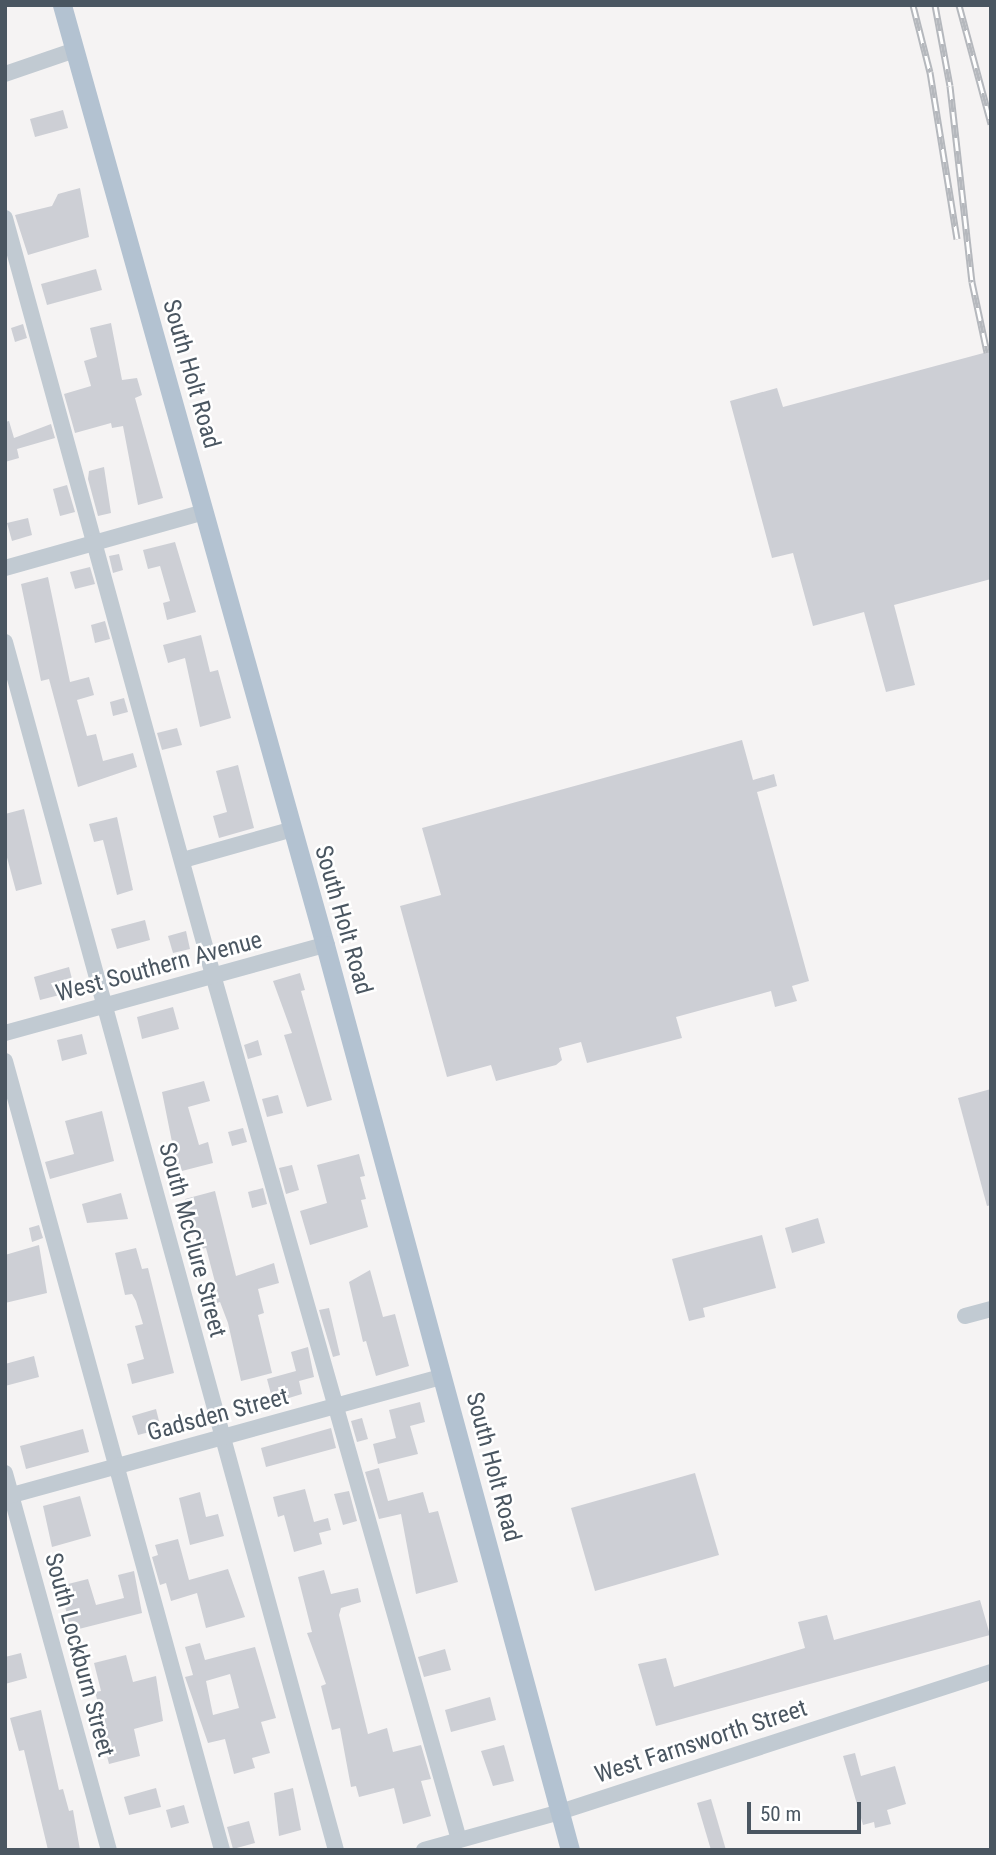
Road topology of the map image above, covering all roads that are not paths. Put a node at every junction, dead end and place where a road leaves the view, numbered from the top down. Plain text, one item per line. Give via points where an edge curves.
1 (62, 5) edge
2 (75, 50) junction
3 (5, 74) edge
4 (5, 218) edge
5 (204, 512) junction
6 (97, 542) junction
7 (5, 568) edge
8 (5, 642) edge
9 (292, 829) junction
10 (183, 860) junction
11 (325, 945) junction
12 (214, 975) junction
13 (104, 1005) junction
14 (5, 1032) edge
15 (5, 1061) edge
16 (991, 1309) edge
17 (965, 1316) dead end
18 (443, 1376) junction
19 (335, 1406) junction
20 (223, 1437) junction
21 (117, 1466) junction
22 (5, 1473) edge
23 (8, 1496) edge
24 (991, 1672) edge
25 (560, 1812) junction
26 (459, 1840) junction
27 (109, 1850) edge
28 (222, 1850) edge
29 (336, 1850) edge
30 (424, 1850) edge
31 (570, 1850) edge

1 - 2 main road, South Holt Road
2 - 3 street
2 - 5 main road, South Holt Road
4 - 6 street
5 - 6 street
5 - 9 main road, South Holt Road
6 - 7 street
6 - 10 street
8 - 13 street, South McClure Street
9 - 10 street
9 - 11 main road, South Holt Road
10 - 12 street
11 - 12 street, West Southern Avenue
11 - 18 main road, South Holt Road
12 - 13 street, West Southern Avenue
12 - 19 street
13 - 14 street, West Southern Avenue
13 - 20 street, South McClure Street
15 - 21 street
16 - 17 street
18 - 19 street, Gadsden Street
18 - 25 main road, South Holt Road
19 - 20 street, Gadsden Street
19 - 26 street
20 - 21 street, Gadsden Street
20 - 29 street, South McClure Street
21 - 23 street, Gadsden Street
21 - 28 street
22 - 23 street, South Lockburn Street
23 - 27 street, South Lockburn Street
24 - 25 street, West Farnsworth Street
25 - 26 street, West Farnsworth Street
25 - 31 main road, South Holt Road
26 - 30 street, West Farnsworth Street

